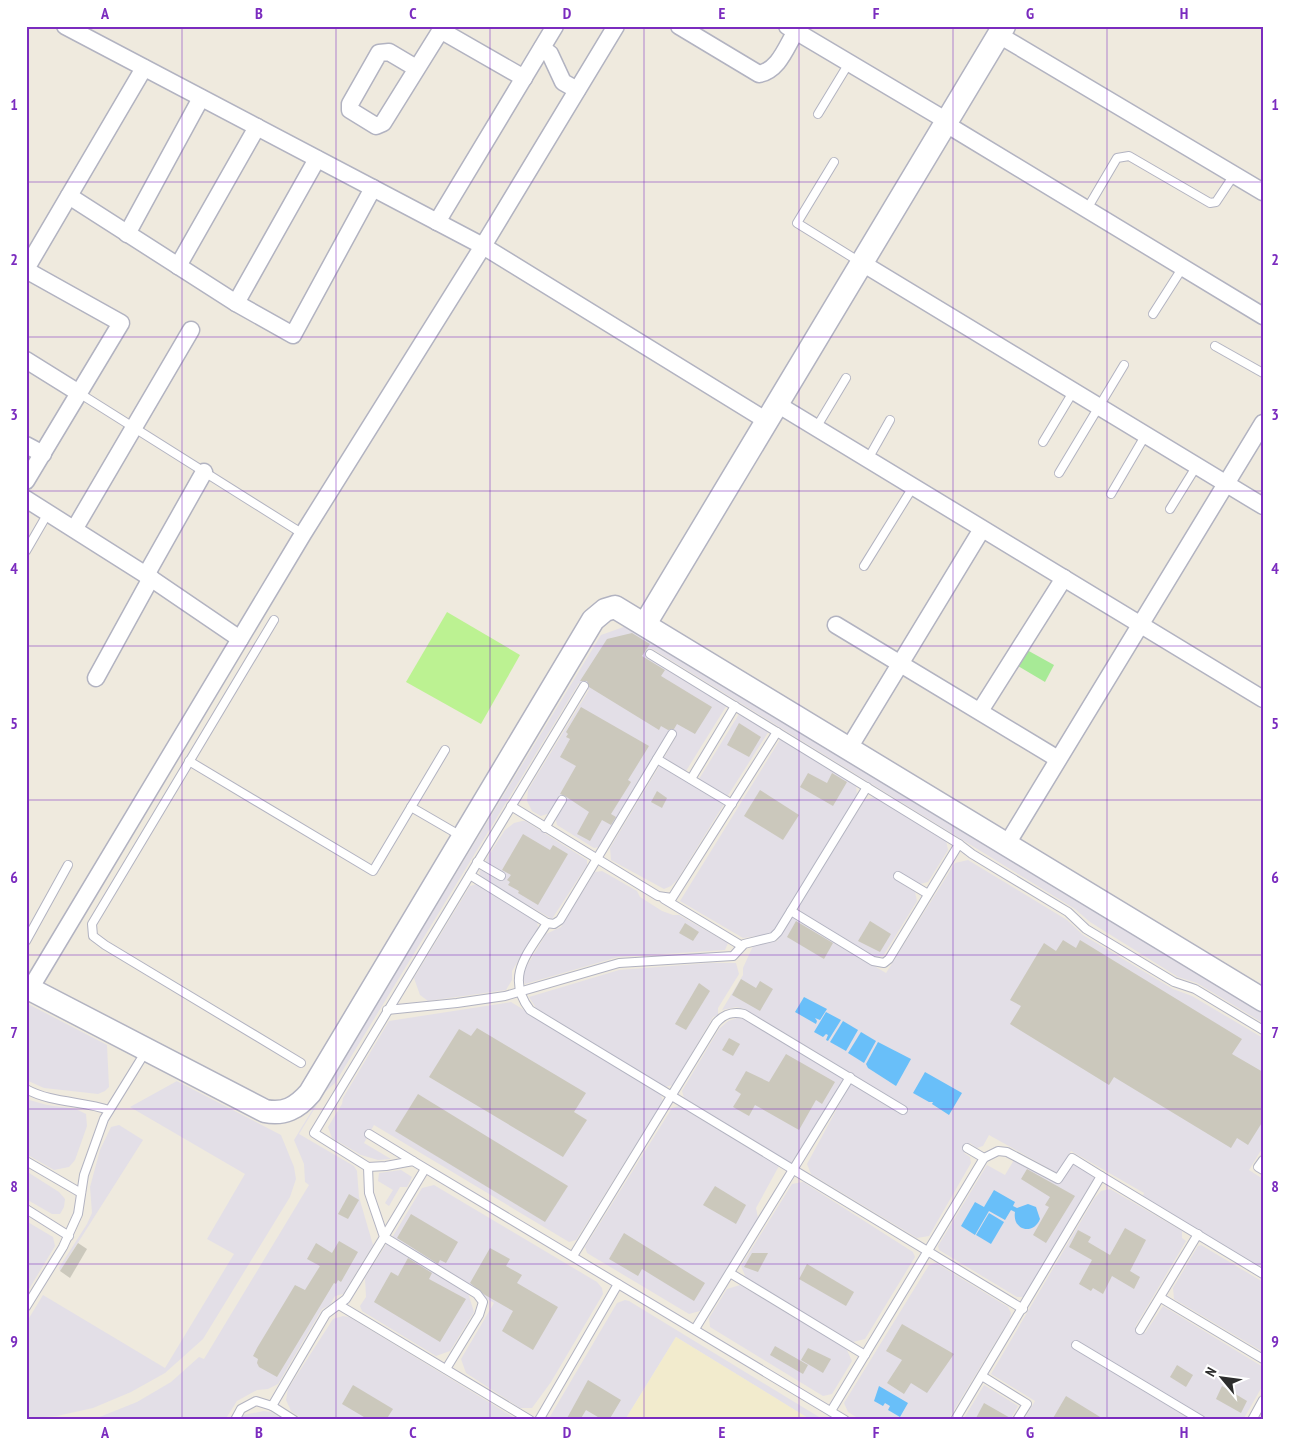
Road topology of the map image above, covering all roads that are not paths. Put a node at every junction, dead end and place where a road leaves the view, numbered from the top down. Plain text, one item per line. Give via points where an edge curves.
1 (65, 26) edge
2 (555, 26) edge
3 (616, 26) edge
4 (679, 26) edge
5 (791, 29) edge
6 (1002, 30) edge
7 (542, 48) junction
8 (849, 63) junction
9 (144, 68) junction
10 (416, 68) junction
11 (524, 78) junction
12 (578, 90) junction
13 (201, 98) junction
14 (818, 114) dead end
15 (947, 122) junction
16 (257, 127) junction
17 (317, 159) junction
18 (834, 162) dead end
19 (1234, 175) junction
20 (373, 188) junction
21 (1263, 192) edge
22 (69, 196) junction
23 (1087, 209) junction
24 (437, 222) junction
25 (127, 234) junction
26 (482, 246) junction
27 (862, 263) junction
28 (178, 266) junction
29 (1183, 267) junction
30 (26, 269) edge
31 (236, 303) junction
32 (1153, 314) dead end
33 (1263, 316) edge
34 (191, 330) dead end
35 (1215, 346) dead end
36 (26, 360) edge
37 (1124, 365) dead end
38 (1263, 373) edge
39 (846, 378) dead end
40 (1073, 392) junction
41 (79, 393) junction
42 (1098, 408) junction
43 (772, 413) junction
44 (890, 420) dead end
45 (1263, 423) edge
46 (134, 428) junction
47 (816, 428) junction
48 (1145, 436) junction
49 (1043, 442) dead end
50 (26, 445) edge
51 (43, 454) junction
52 (868, 459) junction
53 (1196, 467) junction
54 (204, 472) junction
55 (1059, 473) dead end
56 (26, 481) edge
57 (1226, 484) junction
58 (913, 487) junction
59 (1111, 494) dead end
60 (26, 499) edge
61 (1263, 506) edge
62 (1170, 509) dead end
63 (48, 513) junction
64 (75, 528) junction
65 (982, 529) junction
66 (303, 534) junction
67 (26, 551) edge
68 (864, 566) dead end
69 (149, 577) junction
70 (1064, 578) junction
71 (274, 620) dead end
72 (645, 624) junction
73 (836, 624) dead end
74 (1139, 624) junction
75 (240, 639) junction
76 (650, 654) dead end
77 (900, 663) junction
78 (96, 678) dead end
79 (584, 686) dead end
80 (1263, 698) edge
81 (735, 706) junction
82 (980, 711) junction
83 (777, 732) junction
84 (672, 734) dead end
85 (849, 748) junction
86 (445, 750) dead end
87 (658, 759) junction
88 (1058, 760) junction
89 (189, 761) junction
90 (691, 779) junction
91 (867, 786) junction
92 (562, 800) dead end
93 (732, 804) junction
94 (511, 806) junction
95 (412, 807) junction
96 (545, 828) junction
97 (462, 837) junction
98 (959, 844) junction
99 (1007, 844) junction
100 (596, 860) junction
101 (477, 862) junction
102 (68, 864) dead end
103 (470, 875) junction
104 (501, 876) dead end
105 (898, 876) dead end
106 (928, 894) junction
107 (664, 898) junction
108 (791, 912) junction
109 (547, 922) junction
110 (26, 940) edge
111 (742, 946) junction
112 (28, 988) edge
113 (520, 993) junction
114 (1263, 1000) edge
115 (387, 1010) junction
116 (1263, 1030) edge
117 (146, 1050) junction
118 (301, 1063) dead end
119 (850, 1077) junction
120 (26, 1089) edge
121 (673, 1096) junction
122 (109, 1110) junction
123 (903, 1110) dead end
124 (369, 1134) dead end
125 (967, 1148) dead end
126 (984, 1158) junction
127 (1263, 1160) edge
128 (26, 1161) edge
129 (413, 1162) junction
130 (368, 1167) junction
131 (425, 1169) junction
132 (1263, 1170) edge
133 (793, 1171) junction
134 (1101, 1176) junction
135 (81, 1193) junction
136 (26, 1209) edge
137 (1198, 1234) junction
138 (69, 1236) junction
139 (384, 1237) junction
140 (929, 1251) junction
141 (573, 1256) junction
142 (730, 1273) junction
143 (1263, 1274) edge
144 (618, 1284) junction
145 (1161, 1298) junction
146 (339, 1305) junction
147 (26, 1308) edge
148 (1022, 1309) junction
149 (695, 1329) junction
150 (1140, 1330) dead end
151 (1076, 1345) dead end
152 (865, 1355) junction
153 (1263, 1359) edge
154 (446, 1369) junction
155 (982, 1376) junction
156 (1263, 1400) edge
157 (272, 1406) junction
158 (831, 1411) junction
159 (234, 1420) edge
160 (294, 1420) edge
161 (530, 1420) edge
162 (539, 1420) edge
163 (844, 1420) edge
164 (955, 1420) edge
165 (1017, 1420) edge
166 (1201, 1420) edge
167 (1252, 1420) edge

1 - 9 street
2 - 7 street
3 - 12 street
4 - 5 street via 759,74 775,67
5 - 8 street
6 - 15 street
6 - 19 street
7 - 11 street
7 - 12 street via 550,54 563,82
8 - 14 lane
8 - 15 street
9 - 13 street
9 - 22 street
10 - 10 street via 383,123 376,126 350,110 350,104 379,53 389,52
10 - 11 street via 442,31
11 - 24 street
12 - 26 street
13 - 16 street
13 - 25 street
15 - 23 street
15 - 27 street
16 - 17 street
16 - 28 street
17 - 20 street
17 - 31 street
18 - 27 lane via 797,223
19 - 21 street
19 - 23 lane via 1216,202 1210,203 1129,156 1122,156 1117,158
20 - 24 street
20 - 31 street via 293,335
22 - 25 street
22 - 30 street
23 - 29 street
24 - 26 street
25 - 28 street
26 - 43 street
26 - 66 street
27 - 40 street
27 - 43 street
28 - 31 street
29 - 32 lane
29 - 33 street
30 - 41 street via 121,323
34 - 46 street
35 - 38 lane
36 - 41 street
37 - 42 lane
39 - 47 lane
40 - 42 street
40 - 49 lane
41 - 46 lane
41 - 51 street
42 - 48 street
42 - 55 lane
43 - 47 street
43 - 72 street
44 - 52 lane
45 - 57 street
46 - 54 lane
46 - 64 street
47 - 52 street
48 - 53 street
48 - 59 lane
50 - 51 street
51 - 56 street
52 - 58 street
53 - 57 street
53 - 62 lane
54 - 66 lane
54 - 69 street
57 - 61 street
57 - 74 street
58 - 65 street
58 - 68 lane
60 - 63 street
63 - 64 street
63 - 67 lane
64 - 69 street
65 - 70 street
65 - 77 street
66 - 75 street
69 - 75 street
69 - 78 street
70 - 74 street
70 - 82 street
71 - 89 lane
72 - 85 street
72 - 97 street via 615,607 605,610 593,620
73 - 77 street
74 - 80 street
74 - 88 street
75 - 112 street
76 - 81 lane
77 - 82 street
77 - 85 street
79 - 94 lane
81 - 83 lane
81 - 90 lane
82 - 88 street
83 - 91 lane
83 - 93 lane
84 - 87 lane
85 - 99 street
86 - 95 lane
87 - 90 lane
87 - 100 lane
88 - 99 street
89 - 95 lane via 373,870
89 - 118 lane via 92,924 93,936
90 - 93 lane
91 - 98 lane
91 - 108 lane
92 - 96 lane
93 - 107 lane via 677,893 672,898
94 - 96 lane
94 - 101 lane
95 - 97 lane
96 - 100 lane
97 - 117 street via 310,1094 299,1105 277,1114 265,1111
98 - 106 lane
98 - 116 lane via 1068,912 1086,929
99 - 114 street
100 - 107 lane
100 - 109 lane via 560,920 554,924
101 - 103 lane
101 - 104 lane
102 - 110 lane
103 - 109 lane
103 - 115 lane
105 - 106 lane
106 - 108 lane via 884,963 873,961
107 - 111 lane
108 - 111 lane via 773,937
109 - 113 lane via 518,971
111 - 113 lane via 733,956 619,963
112 - 117 street
113 - 115 lane via 457,1004
113 - 121 lane via 530,1010
115 - 130 lane via 314,1133
117 - 122 lane
119 - 121 lane via 736,1012 721,1017 716,1023
119 - 123 lane
119 - 133 lane
120 - 122 lane
121 - 133 lane
121 - 141 lane
122 - 135 lane via 92,1149
124 - 129 lane
125 - 126 lane
126 - 134 lane via 998,1151 1007,1152 1058,1179 1072,1158
126 - 140 lane
127 - 132 lane via 1258,1167
128 - 135 lane
129 - 130 lane
129 - 131 lane
130 - 139 lane via 369,1194
131 - 139 lane
131 - 141 lane
133 - 140 lane
133 - 142 lane
134 - 137 lane
134 - 148 lane
135 - 138 lane via 78,1214
136 - 138 lane
137 - 143 lane
137 - 145 lane
138 - 147 lane
139 - 146 lane via 346,1299
139 - 154 lane via 477,1294 483,1302 479,1315
140 - 148 lane
140 - 152 lane
141 - 144 lane
142 - 149 lane
142 - 152 lane
144 - 149 lane
144 - 162 lane
145 - 150 lane
145 - 153 lane
146 - 154 lane
146 - 157 lane via 326,1314
148 - 155 lane
149 - 158 lane
151 - 166 lane
152 - 158 lane
154 - 161 lane
155 - 164 lane
155 - 165 lane via 1027,1404
156 - 167 lane
157 - 159 lane via 256,1401 248,1403
157 - 160 lane
158 - 163 lane

